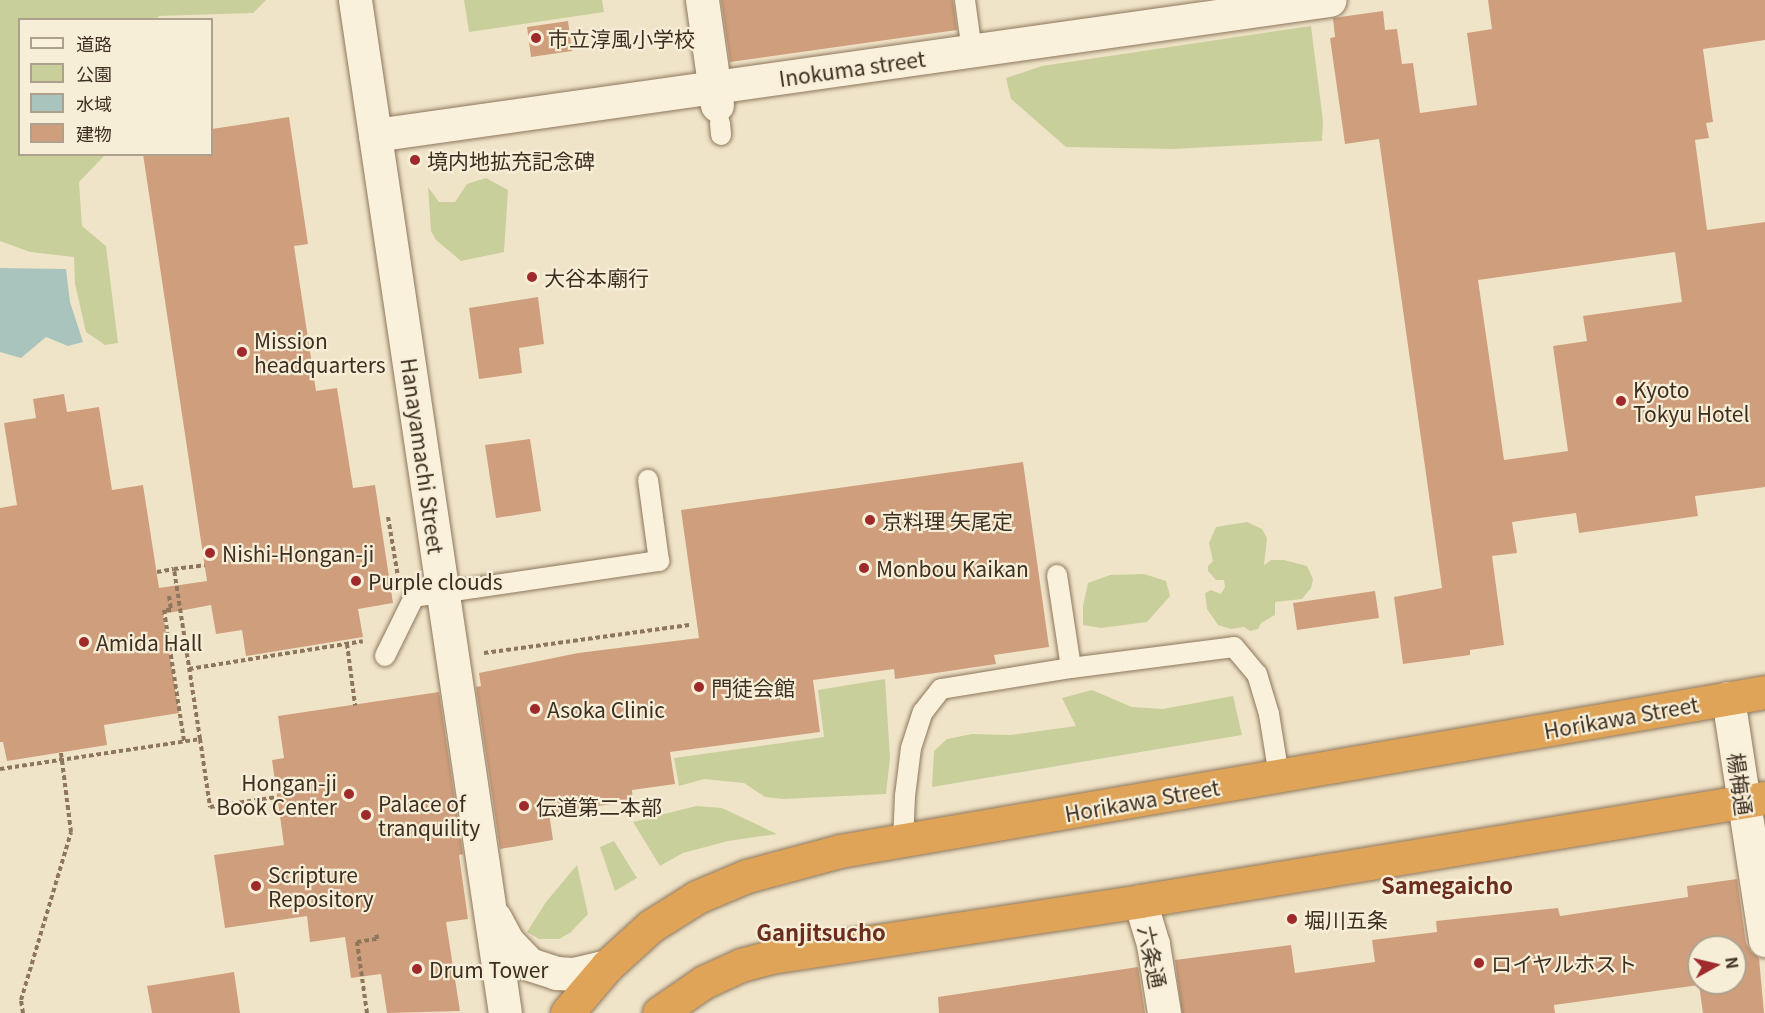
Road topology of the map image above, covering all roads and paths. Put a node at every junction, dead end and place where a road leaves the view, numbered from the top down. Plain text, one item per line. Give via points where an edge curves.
1 (356, 0) edge
2 (702, 0) edge
3 (964, 0) edge
4 (1329, 0) edge
5 (972, 51) junction
6 (718, 113) junction
7 (375, 135) junction
8 (648, 480) dead end
9 (388, 517) dead end
10 (205, 565) dead end
11 (174, 569) junction
12 (157, 572) dead end
13 (1057, 575) dead end
14 (398, 579) dead end
15 (443, 593) junction
16 (169, 596) dead end
17 (688, 625) dead end
18 (366, 641) dead end
19 (347, 644) junction
20 (385, 656) dead end
21 (453, 658) junction
22 (1071, 668) junction
23 (189, 669) junction
24 (1765, 692) edge
25 (1728, 698) junction
26 (356, 705) dead end
27 (200, 739) junction
28 (184, 741) junction
29 (61, 753) dead end
30 (62, 760) junction
31 (0, 769) edge
32 (1279, 776) junction
33 (277, 797) dead end
34 (1754, 800) edge
35 (903, 842) junction
36 (1140, 901) junction
37 (491, 912) junction
38 (376, 932) dead end
39 (1765, 940) edge
40 (607, 966) junction
41 (662, 1012) edge
42 (23, 1013) edge
43 (367, 1013) edge
44 (505, 1013) edge
45 (567, 1013) edge
46 (1164, 1013) edge

1 - 7 street, Hanayamachi Street
2 - 6 street
3 - 5 lane
4 - 5 street, Inokuma street
5 - 6 street, Inokuma street
6 - 7 street, Inokuma street
7 - 15 street, Hanayamachi Street
8 - 15 lane via 659,561
9 - 14 path
10 - 11 path
11 - 12 path
11 - 23 path
13 - 22 lane
15 - 20 lane via 414,597
15 - 21 street, Hanayamachi Street
16 - 28 path via 171,610 164,610
17 - 21 path
18 - 19 path
19 - 23 path
19 - 26 path
21 - 37 street, Hanayamachi Street
22 - 32 lane via 1234,647 1257,674 1269,714
22 - 35 lane via 941,689 923,712 911,748
23 - 27 path
24 - 25 highway, Horikawa Street
25 - 32 highway, Horikawa Street
25 - 34 street, 楊梅通
27 - 28 path
27 - 33 path via 210,807
28 - 30 path
29 - 30 path
30 - 31 path
30 - 42 path via 71,832 21,1000
32 - 35 highway, Horikawa Street
34 - 36 highway
34 - 39 street, 楊梅通
35 - 40 highway, Horikawa Street via 840,851 721,886 651,926
36 - 41 highway via 771,957 704,982
36 - 46 street, 六条通 via 1153,944
37 - 40 street via 508,942 529,963 556,973 573,974
37 - 44 street, Hanayamachi Street
38 - 43 path via 376,939 357,942
40 - 45 highway, Horikawa Street

